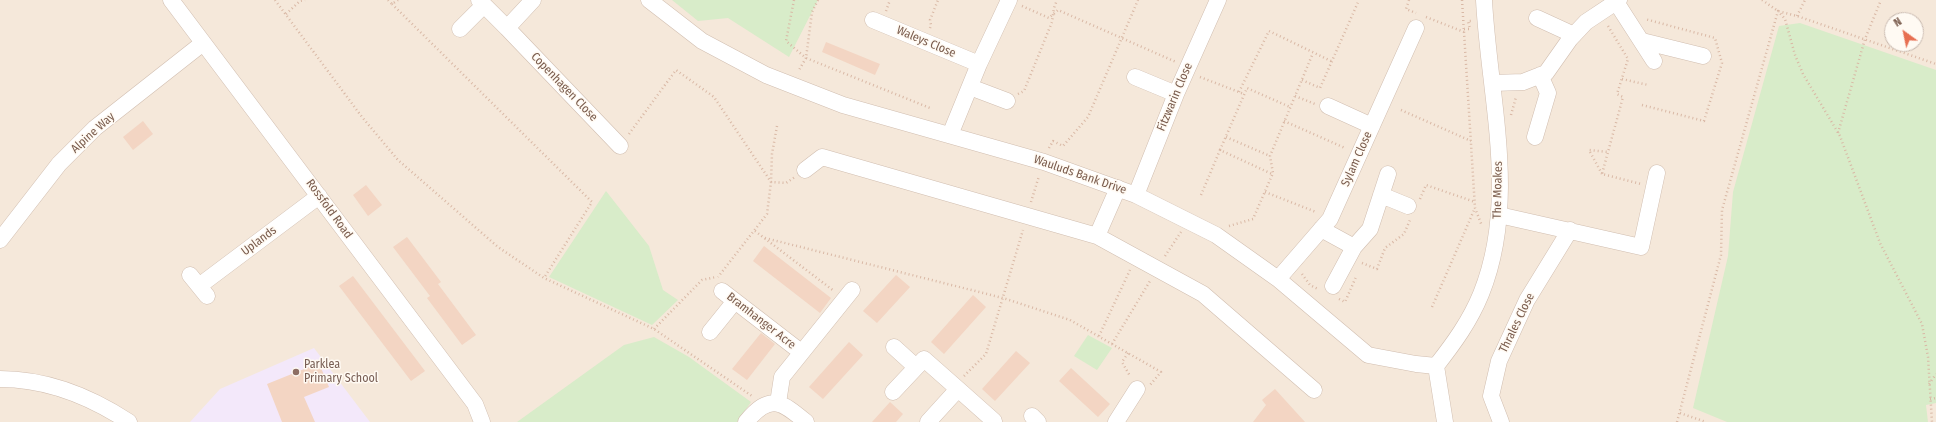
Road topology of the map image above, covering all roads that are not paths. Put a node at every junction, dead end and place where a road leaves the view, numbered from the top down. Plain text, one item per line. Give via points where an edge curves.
1 (171, 0) edge
2 (533, 0) edge
3 (649, 0) edge
4 (1009, 0) edge
5 (1218, 0) edge
6 (1484, 0) edge
7 (1618, 1) edge
8 (482, 2) edge
9 (1537, 18) dead end
10 (873, 20) dead end
11 (507, 28) junction
12 (1416, 28) dead end
13 (460, 29) dead end
14 (1574, 35) junction
15 (1642, 41) junction
16 (203, 43) junction
17 (1703, 56) dead end
18 (1654, 61) dead end
19 (979, 64) junction
20 (1540, 75) junction
21 (1135, 77) dead end
22 (1493, 83) junction
23 (970, 87) junction
24 (1176, 94) junction
25 (1007, 101) road end
26 (1322, 105) road end
27 (1372, 126) junction
28 (950, 136) junction
29 (1535, 137) dead end
30 (620, 146) road end
31 (805, 170) road end
32 (1388, 174) dead end
33 (1656, 180) road end
34 (1118, 188) junction
35 (1136, 195) junction
36 (1381, 195) junction
37 (320, 196) junction
38 (1412, 210) road end
39 (1499, 214) junction
40 (1321, 229) junction
41 (1570, 230) junction
42 (1097, 236) junction
43 (0, 240) edge
44 (1354, 247) junction
45 (1278, 279) junction
46 (720, 283) road end
47 (199, 286) dead end
48 (852, 290) road end
49 (1332, 292) road end
50 (735, 301) junction
51 (710, 332) dead end
52 (894, 347) dead end
53 (801, 352) junction
54 (920, 363) junction
55 (1436, 366) junction
56 (0, 379) edge
57 (958, 389) junction
58 (1137, 389) road end
59 (1314, 390) dead end
60 (893, 392) dead end
61 (778, 403) junction
62 (994, 421) edge
63 (129, 422) edge
64 (482, 422) edge
65 (746, 422) edge
66 (806, 422) edge
67 (928, 422) edge
68 (1116, 422) edge
69 (1445, 422) edge
70 (1501, 422) edge

1 - 16 street, Rossfold Road
2 - 11 street
3 - 28 street, Wauluds Bank Drive via 702,41 766,75 843,105
4 - 19 street
5 - 24 street, Fitzwarin Close
6 - 22 street, The Moakes
7 - 14 street via 1586,22
7 - 15 street via 1627,20
8 - 11 street, Copenhagen Close
8 - 13 street
9 - 14 street
10 - 19 street, Waleys Close
11 - 30 street, Copenhagen Close
12 - 27 street, Sylam Close
14 - 20 street via 1546,73
15 - 17 street
15 - 18 street
16 - 37 street, Rossfold Road
16 - 43 street, Alpine Way via 95,128 59,164
19 - 23 street
20 - 22 street via 1523,82
20 - 29 street via 1548,93
21 - 24 street
22 - 39 street, The Moakes via 1499,146
23 - 25 street
23 - 28 street
24 - 35 street, Fitzwarin Close
26 - 27 street
27 - 40 street, Sylam Close via 1330,219
28 - 34 street, Wauluds Bank Drive via 1044,162
31 - 42 street via 822,158 1027,214
32 - 36 street
33 - 41 street via 1641,247
34 - 35 street, Wauluds Bank Drive
34 - 42 street
35 - 45 street, Wauluds Bank Drive via 1216,235
36 - 38 street
36 - 44 street via 1370,229
37 - 47 street, Uplands
37 - 64 street, Rossfold Road via 475,404
39 - 41 street
39 - 55 street, The Moakes via 1490,269 1481,294 1465,326
40 - 44 street
40 - 45 street, Sylam Close
41 - 70 street, Thrales Close via 1527,300 1499,361 1491,396
42 - 59 street via 1203,294
44 - 49 street
45 - 55 street, Wauluds Bank Drive via 1368,355
46 - 50 street, Bramhanger Acre
48 - 53 street, Bramhanger Acre
50 - 51 street
50 - 53 street, Bramhanger Acre
52 - 54 street
53 - 61 street, Bramhanger Acre via 782,377
54 - 57 street
54 - 60 street
55 - 69 street
56 - 63 street via 58,388 99,404
57 - 62 street
57 - 67 street
58 - 68 street
61 - 65 street via 765,404
61 - 66 street via 787,406

